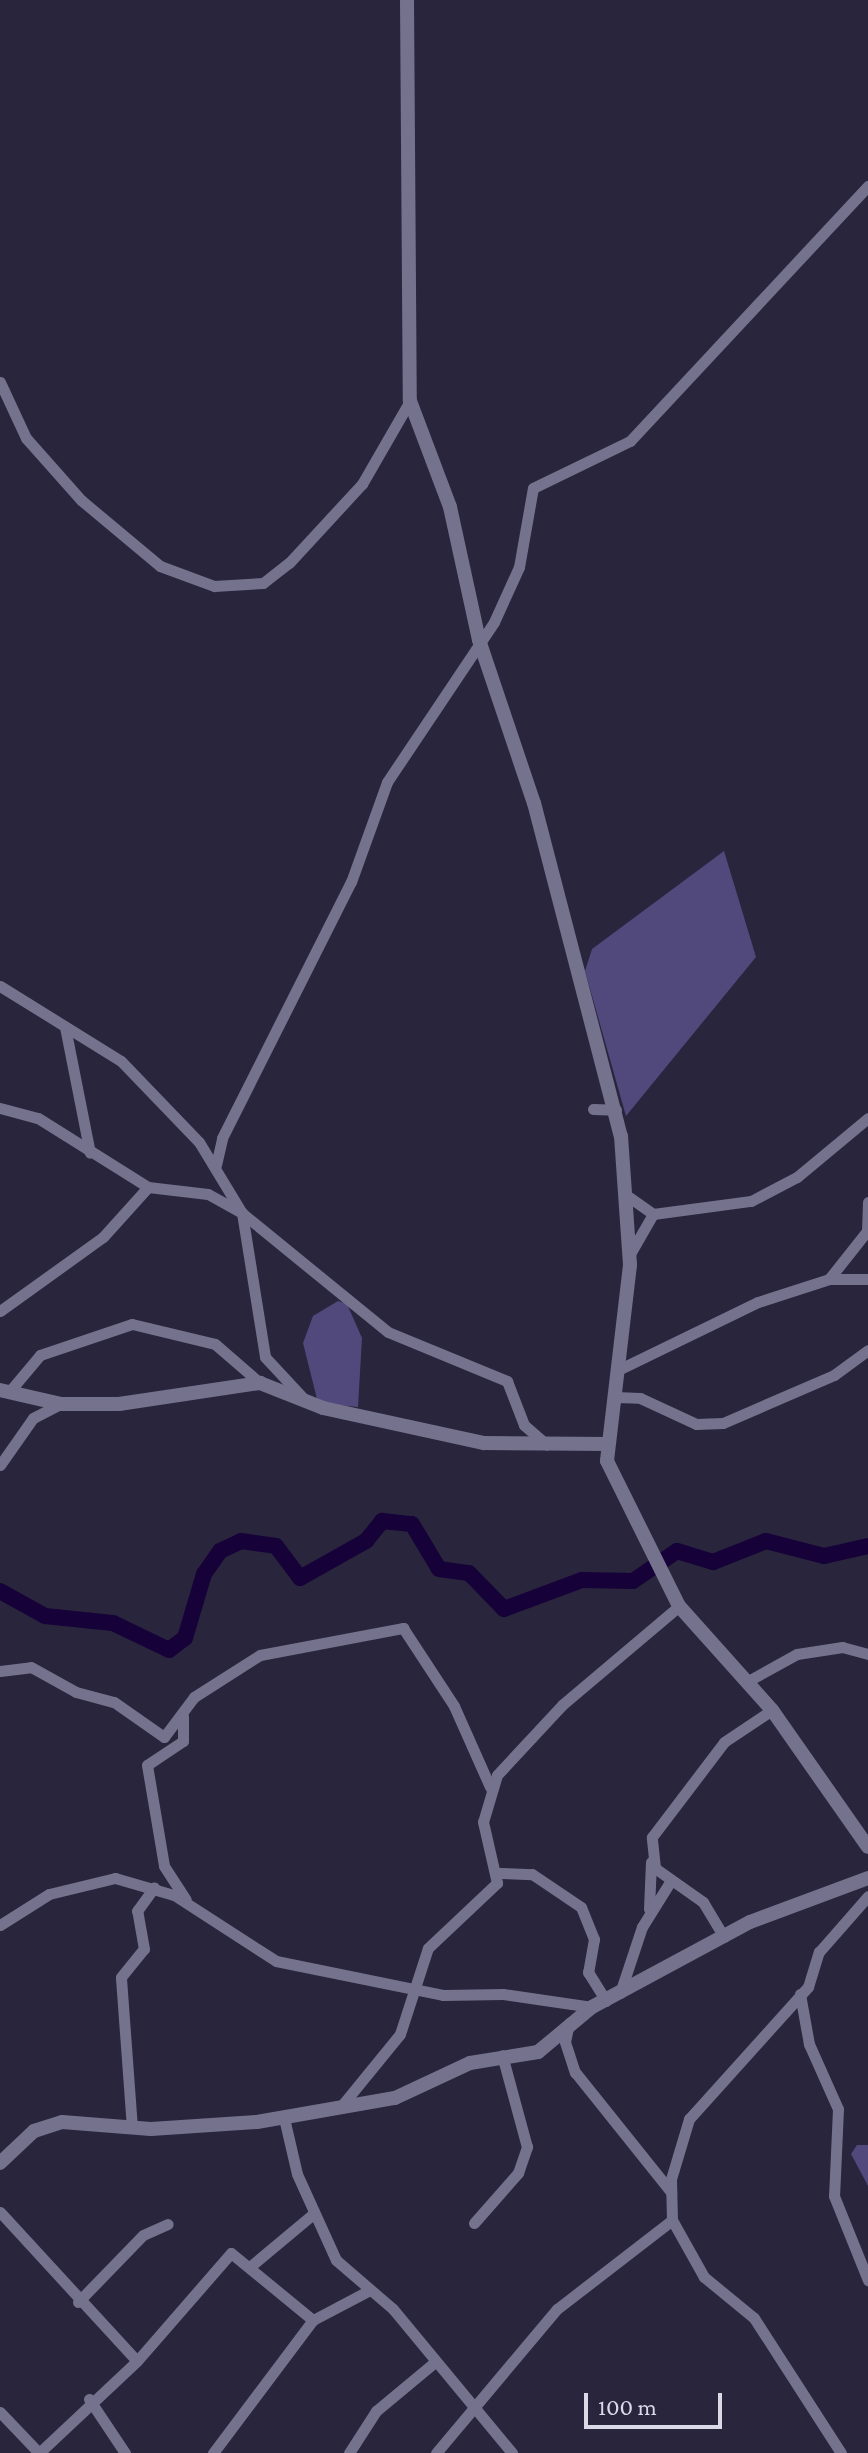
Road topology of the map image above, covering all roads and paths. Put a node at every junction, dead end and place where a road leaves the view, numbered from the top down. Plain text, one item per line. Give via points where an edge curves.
1 (407, 0) edge
2 (868, 186) edge
3 (0, 382) edge
4 (410, 401) junction
5 (479, 640) junction
6 (0, 986) edge
7 (65, 1027) junction
8 (0, 1108) edge
9 (593, 1109) dead end
10 (616, 1110) junction
11 (867, 1120) edge
12 (90, 1153) junction
13 (216, 1165) junction
14 (148, 1187) junction
15 (629, 1197) junction
16 (868, 1202) edge
17 (242, 1213) junction
18 (653, 1214) junction
19 (630, 1254) junction
20 (829, 1279) junction
21 (868, 1279) edge
22 (0, 1311) edge
23 (868, 1350) edge
24 (622, 1368) junction
25 (260, 1383) junction
26 (4, 1391) edge
27 (615, 1397) junction
28 (305, 1400) junction
29 (61, 1404) junction
30 (608, 1444) junction
31 (550, 1447) junction
32 (0, 1465) edge
33 (679, 1606) junction
34 (868, 1654) edge
35 (0, 1671) edge
36 (748, 1681) junction
37 (772, 1710) junction
38 (183, 1716) junction
39 (490, 1787) junction
40 (868, 1847) edge
41 (651, 1862) junction
42 (499, 1873) junction
43 (868, 1878) edge
44 (670, 1882) junction
45 (154, 1888) junction
46 (868, 1896) edge
47 (188, 1903) junction
48 (649, 1914) junction
49 (0, 1925) edge
50 (724, 1937) junction
51 (412, 1985) junction
52 (620, 1993) junction
53 (800, 1994) junction
54 (599, 2004) junction
55 (569, 2022) junction
56 (502, 2055) junction
57 (343, 2104) junction
58 (284, 2118) junction
59 (132, 2128) junction
60 (0, 2163) edge
61 (671, 2192) junction
62 (0, 2212) edge
63 (313, 2214) junction
64 (672, 2220) junction
65 (474, 2223) dead end
66 (168, 2224) dead end
67 (252, 2265) junction
68 (868, 2280) edge
69 (370, 2290) junction
70 (78, 2302) junction
71 (313, 2320) junction
72 (137, 2361) junction
73 (435, 2362) junction
74 (89, 2399) junction
75 (478, 2411) junction
76 (0, 2412) edge
77 (39, 2453) edge
78 (125, 2453) edge
79 (213, 2453) edge
80 (349, 2453) edge
81 (436, 2453) edge
82 (512, 2453) edge
83 (841, 2453) edge

1 - 4 street
2 - 5 street via 630,441 533,488 519,567
3 - 4 street via 26,438 81,500 160,566 214,586 263,583 289,563 362,484
4 - 5 street via 450,507
5 - 10 street via 534,803
5 - 13 street via 387,782 351,882 222,1138
6 - 7 street
7 - 12 street
7 - 13 street via 121,1061
8 - 12 street via 38,1118
9 - 10 street
10 - 15 street
11 - 18 street via 765,1195
12 - 14 street
13 - 17 street
14 - 17 street via 208,1194
14 - 22 street via 103,1237
15 - 18 street
15 - 19 street
16 - 20 street via 867,1231
17 - 28 street via 265,1357
17 - 31 street via 388,1332 498,1374 514,1391 524,1425
18 - 19 street
19 - 24 street
20 - 21 street
20 - 24 street via 716,1319 670,1351
23 - 27 street via 834,1375 723,1423 696,1424 640,1398
24 - 27 street
25 - 26 street via 215,1344 132,1324 40,1355
25 - 28 street
25 - 29 street via 154,1403
26 - 29 street
27 - 30 street
28 - 31 street via 484,1443
29 - 32 street via 33,1418
30 - 31 street
30 - 33 street via 610,1473
33 - 36 street
33 - 39 street via 562,1705
34 - 36 street via 842,1647 797,1654
35 - 38 street via 25,1665 76,1692 108,1699 157,1735 172,1734
36 - 37 street
37 - 40 street
37 - 41 street via 718,1749 655,1832
38 - 39 street via 194,1697 260,1655 403,1628 454,1706
38 - 47 street via 183,1741 147,1765 164,1866
39 - 42 street via 485,1836
41 - 44 street
41 - 48 street
42 - 51 street via 487,1894 428,1948
42 - 54 street via 532,1874 581,1907 594,1939 588,1972
43 - 50 street
44 - 48 street
44 - 50 street via 703,1902
45 - 47 street
45 - 49 street via 93,1878 49,1894
45 - 59 street via 137,1911 144,1949 121,1977
46 - 53 street via 819,1952
47 - 51 street via 253,1953
48 - 52 street
50 - 52 street
51 - 54 street via 443,1995 503,1994
51 - 57 street via 400,2034
52 - 54 street
53 - 61 street via 689,2119 674,2154
53 - 68 street via 809,2044 838,2109 834,2196
54 - 55 street
55 - 56 street via 546,2048
55 - 61 street via 565,2042 575,2072
56 - 57 street via 395,2098
56 - 65 street via 527,2147 518,2173
57 - 58 street
58 - 59 street
58 - 63 street
59 - 60 street via 86,2120 48,2125
61 - 64 street
62 - 70 street
63 - 67 street
63 - 69 street via 336,2260
64 - 75 street via 557,2309 518,2349
64 - 83 street via 707,2281 764,2331
66 - 70 street via 143,2235
67 - 71 street
67 - 72 street via 236,2253 226,2256
69 - 71 street
69 - 73 street
70 - 72 street
71 - 79 street
72 - 74 street
73 - 75 street
73 - 80 street via 376,2411
74 - 77 street
74 - 78 street
75 - 81 street
75 - 82 street
76 - 77 street

